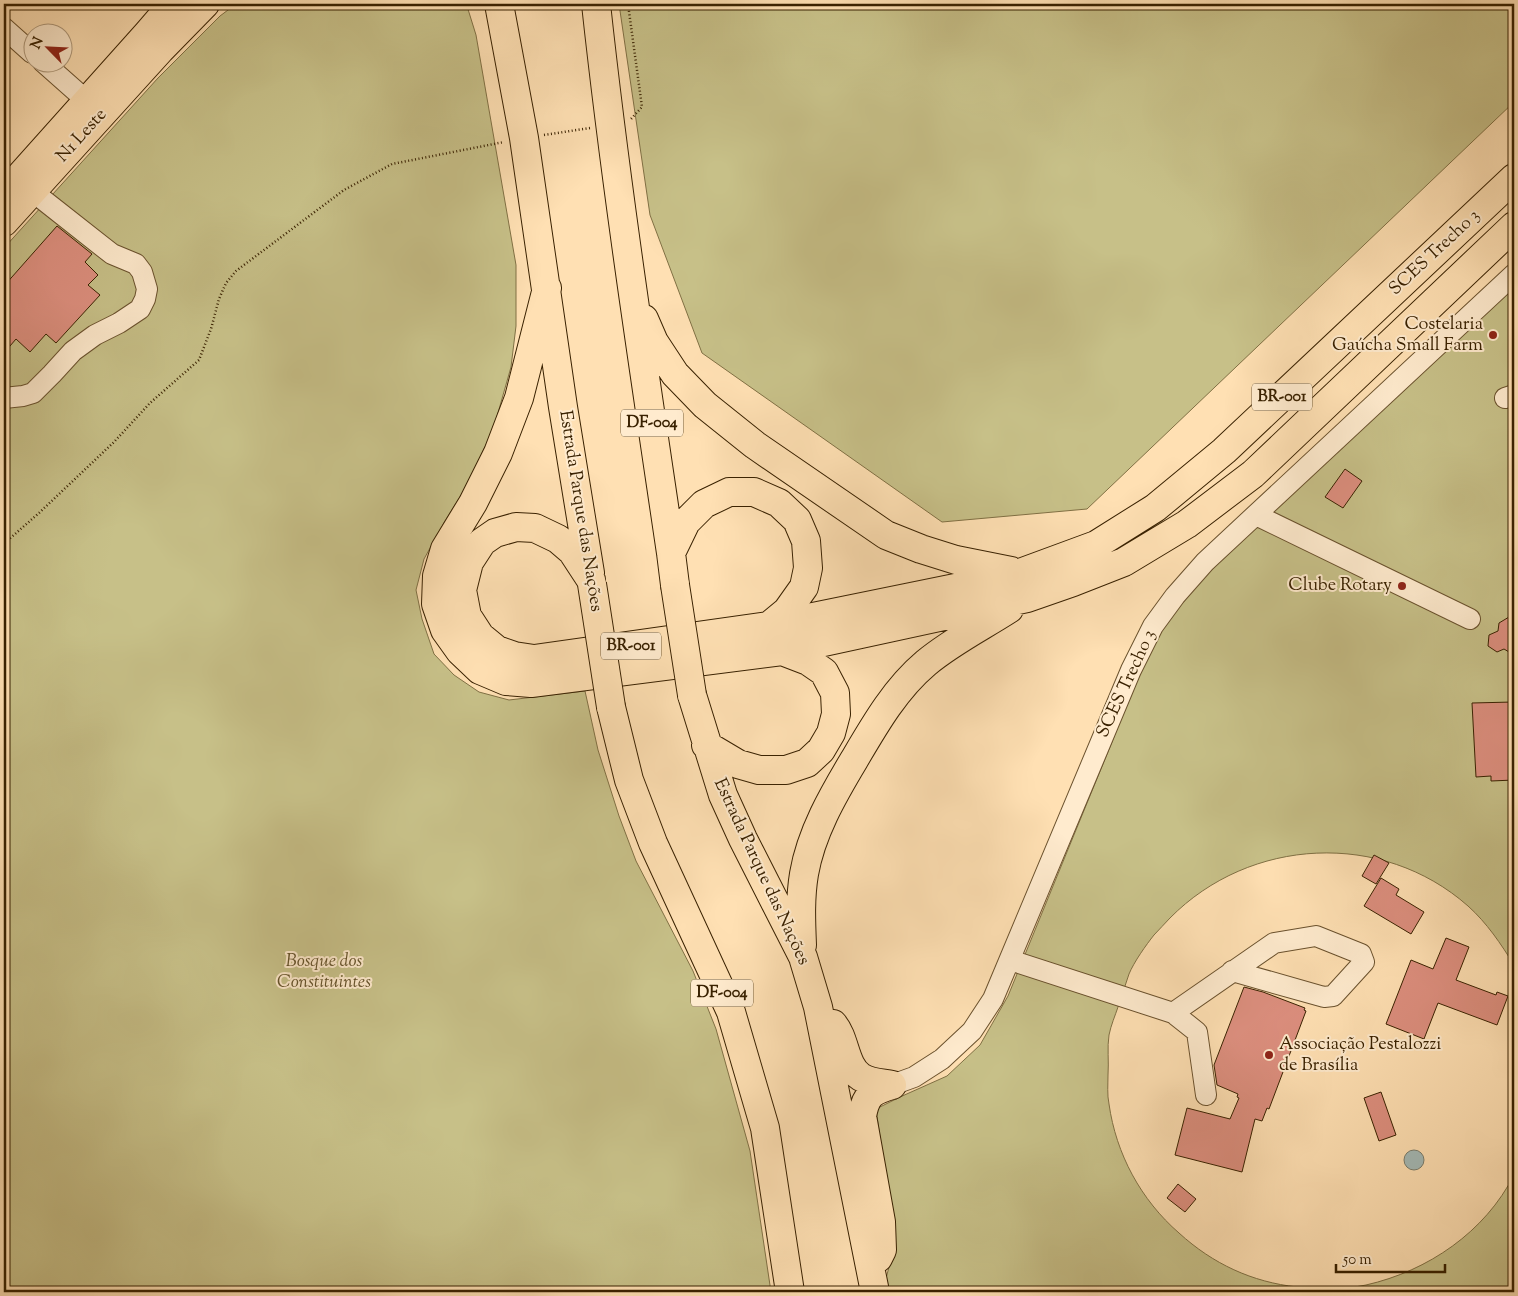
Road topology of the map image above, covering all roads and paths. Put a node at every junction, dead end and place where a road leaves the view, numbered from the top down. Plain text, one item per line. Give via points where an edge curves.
1 (173, 4) edge
2 (205, 4) edge
3 (596, 4) edge
4 (628, 4) edge
5 (498, 9) edge
6 (4, 28) edge
7 (154, 41) junction
8 (22, 44) edge
9 (54, 72) edge
10 (94, 108) junction
11 (610, 125) junction
12 (524, 138) junction
13 (1514, 178) edge
14 (32, 191) junction
15 (4, 194) edge
16 (4, 222) edge
17 (1514, 226) edge
18 (1514, 274) edge
19 (547, 288) junction
20 (632, 292) junction
21 (4, 398) edge
22 (1256, 515) junction
23 (4, 540) edge
24 (672, 553) junction
25 (592, 582) junction
26 (1024, 585) junction
27 (1470, 619) dead end
28 (769, 626) junction
29 (782, 651) junction
30 (706, 746) junction
31 (803, 957) junction
32 (1010, 960) junction
33 (1232, 971) junction
34 (818, 1007) junction
35 (1173, 1013) junction
36 (892, 1085) junction
37 (1206, 1095) dead end
38 (873, 1281) edge
39 (790, 1292) edge

1 - 7 highway
2 - 7 highway
3 - 11 highway, Estrada Parque das Nações / DF-004
4 - 11 path via 642,108 630,120
5 - 12 highway, Estrada Parque das Nações / DF-004
6 - 8 street
7 - 10 highway, N1 Leste
9 - 10 street
10 - 14 highway, N1 Leste
10 - 15 highway, N1 Leste
11 - 12 path
11 - 20 highway, Estrada Parque das Nações / DF-004
12 - 19 highway, Estrada Parque das Nações / DF-004
12 - 23 path via 392,164 344,190 236,271 222,291 199,360 150,403 39,514 7,541
13 - 26 highway, SCES Trecho 3 / BR-001 via 1224,451 1155,508
14 - 16 highway, N1 Leste
14 - 21 street via 102,247 136,264 147,289 140,309 73,351 33,392
17 - 26 highway, SCES Trecho 3 / BR-001 via 1253,474 1187,524 1124,562 1073,582
18 - 22 street, SCES Trecho 3
19 - 25 highway, Estrada Parque das Nações / DF-004
19 - 29 highway, BR-001 via 519,398 502,444 474,503 445,549 437,576 436,604 445,630 460,651 480,670 506,681 531,683
20 - 24 highway, Estrada Parque das Nações / DF-004
20 - 26 highway via 654,342 675,374 705,405 755,445 886,535
22 - 27 street
22 - 32 street, SCES Trecho 3 via 1205,562 1154,626 1131,670
24 - 28 highway via 686,522 704,504 729,492 754,492 779,504 797,520 806,541 808,568 804,587 787,611
24 - 30 highway, Estrada Parque das Nações / DF-004, bridge via 692,695
25 - 28 highway, BR-001 via 572,551 558,539 536,528 516,527 495,533 482,542 469,562 462,590 467,616 480,636 497,650 534,660
25 - 39 highway, Estrada Parque das Nações / DF-004, bridge via 611,707 629,780 653,843 731,1012 765,1128
26 - 28 highway, BR-001 via 975,584
26 - 29 highway, BR-001
26 - 31 highway, BR-001 via 987,623 925,664 899,691 839,785 817,830 804,873 800,908
29 - 30 highway, BR-001 via 808,661 824,672 835,693 836,714 831,733 821,750 800,766 786,770 759,770 738,764
30 - 31 highway, Estrada Parque das Nações / DF-004 via 743,839
31 - 34 highway, Estrada Parque das Nações / DF-004
32 - 35 street
32 - 36 street, SCES Trecho 3 via 993,998 972,1031 942,1059 914,1077
33 - 33 street via 1274,943 1316,936 1361,954 1364,962 1333,996 1324,997
33 - 35 street
34 - 36 highway via 840,1032 850,1065 860,1077
34 - 38 highway, Estrada Parque das Nações / DF-004
35 - 37 street via 1198,1032
36 - 38 highway via 868,1097 862,1116 881,1222 882,1250

